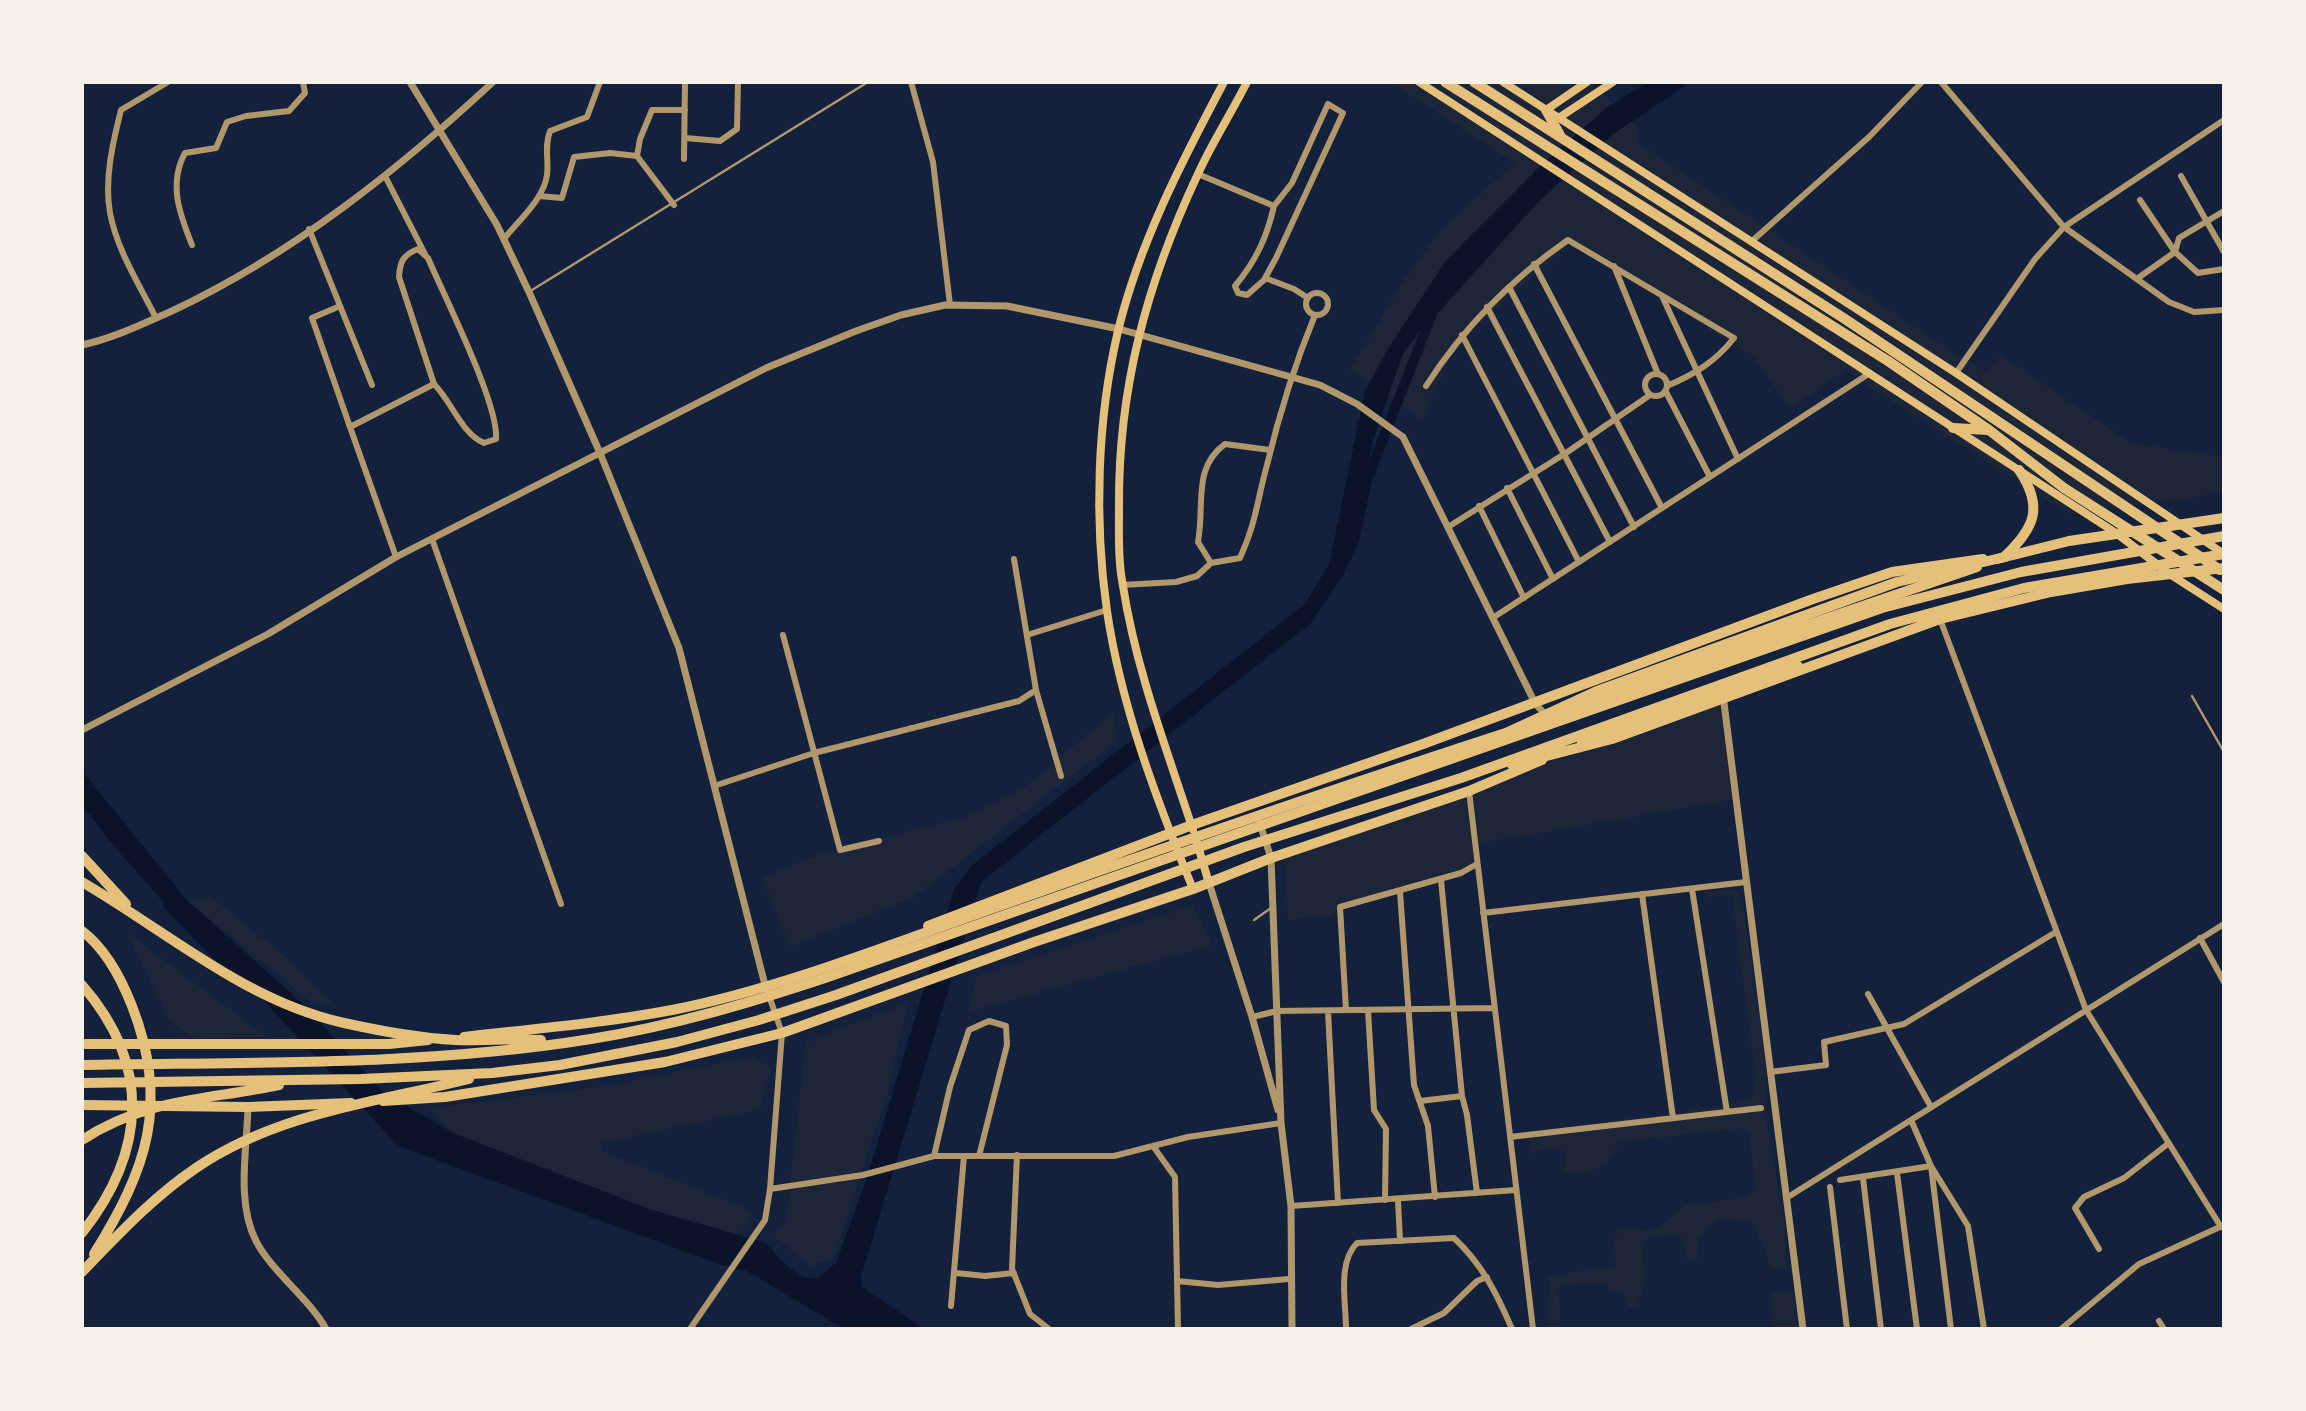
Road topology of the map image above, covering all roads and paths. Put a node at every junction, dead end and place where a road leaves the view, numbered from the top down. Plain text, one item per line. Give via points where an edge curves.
1 (168, 82) edge
2 (303, 82) edge
3 (410, 82) edge
4 (493, 82) edge
5 (600, 82) edge
6 (685, 82) edge
7 (738, 82) edge
8 (868, 82) edge
9 (911, 82) edge
10 (1224, 82) edge
11 (1247, 82) edge
12 (1419, 82) edge
13 (1445, 82) edge
14 (1474, 82) edge
15 (1503, 82) edge
16 (1587, 82) edge
17 (1613, 82) edge
18 (1922, 82) edge
19 (1941, 82) edge
20 (685, 110) junction
21 (1546, 110) junction
22 (1560, 117) junction
23 (2224, 120) edge
24 (438, 133) junction
25 (685, 138) junction
26 (1562, 138) junction
27 (637, 156) junction
28 (684, 159) dead end
29 (1198, 174) junction
30 (385, 176) junction
31 (2181, 176) dead end
32 (539, 196) junction
33 (2140, 200) dead end
34 (674, 205) junction
35 (1275, 206) junction
36 (2224, 211) edge
37 (2206, 220) junction
38 (2064, 228) junction
39 (309, 229) junction
40 (503, 239) junction
41 (1752, 241) junction
42 (192, 245) dead end
43 (2224, 252) edge
44 (2175, 253) junction
45 (428, 258) junction
46 (1534, 264) junction
47 (1614, 266) junction
48 (2224, 269) edge
49 (1265, 278) junction
50 (2138, 278) junction
51 (1509, 286) junction
52 (529, 292) junction
53 (1661, 294) junction
54 (1308, 298) junction
55 (950, 305) junction
56 (340, 306) junction
57 (1487, 307) junction
58 (2224, 310) edge
59 (1315, 315) junction
60 (156, 318) junction
61 (1119, 329) junction
62 (1462, 335) junction
63 (1137, 336) junction
64 (82, 345) edge
65 (1698, 372) junction
66 (1870, 373) junction
67 (1956, 373) junction
68 (1658, 374) junction
69 (1289, 377) junction
70 (435, 384) junction
71 (372, 385) dead end
72 (1426, 386) dead end
73 (1667, 389) junction
74 (1650, 395) junction
75 (1616, 419) junction
76 (350, 427) junction
77 (1953, 428) junction
78 (1989, 430) junction
79 (1588, 438) junction
80 (1270, 450) junction
81 (600, 453) junction
82 (1564, 454) junction
83 (1738, 459) junction
84 (2019, 470) junction
85 (1533, 473) junction
86 (1710, 477) junction
87 (1507, 488) junction
88 (1479, 506) junction
89 (1662, 508) junction
90 (2224, 518) edge
91 (2179, 525) junction
92 (1448, 527) junction
93 (1634, 527) junction
94 (2158, 527) junction
95 (2133, 531) junction
96 (2116, 533) junction
97 (2224, 536) edge
98 (432, 539) junction
99 (1610, 542) junction
100 (2224, 554) edge
101 (2005, 556) junction
102 (396, 557) junction
103 (1014, 559) dead end
104 (1579, 562) junction
105 (1210, 563) junction
106 (2222, 570) edge
107 (2198, 573) junction
108 (2171, 575) junction
109 (1553, 579) junction
110 (1122, 585) junction
111 (2224, 590) edge
112 (1524, 598) junction
113 (2224, 609) edge
114 (1107, 610) junction
115 (1494, 617) junction
116 (1940, 619) junction
117 (783, 635) dead end
118 (1027, 635) junction
119 (1036, 690) junction
120 (1723, 691) junction
121 (2192, 696) dead end
122 (1535, 703) junction
123 (1549, 718) junction
124 (85, 728) edge
125 (2224, 752) edge
126 (814, 753) junction
127 (1458, 754) junction
128 (1060, 776) dead end
129 (1461, 778) junction
130 (714, 786) junction
131 (1469, 791) junction
132 (1257, 814) junction
133 (1193, 830) junction
134 (1173, 839) junction
135 (879, 841) dead end
136 (82, 856) edge
137 (1271, 858) junction
138 (1478, 864) junction
139 (1441, 880) junction
140 (82, 882) edge
141 (1746, 882) junction
142 (1209, 883) junction
143 (1692, 888) junction
144 (1193, 889) junction
145 (1400, 892) junction
146 (1643, 894) junction
147 (561, 904) dead end
148 (1273, 908) junction
149 (134, 912) junction
150 (1483, 914) junction
151 (1254, 919) dead end
152 (2224, 924) edge
153 (82, 930) edge
154 (2056, 932) junction
155 (2200, 938) junction
156 (2224, 963) edge
157 (2217, 970) junction
158 (2224, 982) edge
159 (82, 985) edge
160 (765, 985) junction
161 (1868, 994) dead end
162 (1495, 1008) junction
163 (1408, 1009) junction
164 (1454, 1009) junction
165 (1328, 1010) junction
166 (1346, 1010) junction
167 (1368, 1010) junction
168 (2086, 1010) junction
169 (1277, 1011) junction
170 (1252, 1017) junction
171 (1886, 1028) junction
172 (782, 1033) junction
173 (569, 1042) junction
174 (82, 1044) edge
175 (82, 1065) edge
176 (1770, 1072) junction
177 (492, 1073) junction
178 (300, 1080) junction
179 (82, 1083) edge
180 (1462, 1096) junction
181 (1419, 1101) junction
182 (82, 1105) edge
183 (248, 1107) junction
184 (1931, 1107) junction
185 (1761, 1108) dead end
186 (1727, 1112) junction
187 (1672, 1118) junction
188 (1910, 1120) junction
189 (1281, 1123) junction
190 (1510, 1138) junction
191 (82, 1140) edge
192 (2169, 1143) junction
193 (1153, 1146) junction
194 (1017, 1155) junction
195 (934, 1156) junction
196 (964, 1156) junction
197 (979, 1156) junction
198 (1931, 1166) junction
199 (1896, 1173) junction
200 (1863, 1178) junction
201 (1840, 1180) dead end
202 (1830, 1187) dead end
203 (770, 1189) junction
204 (1516, 1190) junction
205 (1477, 1193) junction
206 (1435, 1196) junction
207 (1788, 1198) junction
208 (1385, 1200) junction
209 (1398, 1200) junction
210 (1338, 1203) junction
211 (1291, 1206) junction
212 (2222, 1226) edge
213 (82, 1233) edge
214 (1400, 1241) junction
215 (2099, 1249) dead end
216 (82, 1272) edge
217 (956, 1273) junction
218 (1014, 1273) junction
219 (1487, 1277) junction
220 (1289, 1279) junction
221 (1177, 1282) junction
222 (951, 1306) dead end
223 (2159, 1321) dead end
224 (326, 1329) edge
225 (690, 1329) edge
226 (1049, 1329) edge
227 (1178, 1329) edge
228 (1292, 1329) edge
229 (1346, 1329) edge
230 (1411, 1329) edge
231 (1511, 1329) edge
232 (1533, 1329) edge
233 (1802, 1329) edge
234 (1847, 1329) edge
235 (1881, 1329) edge
236 (1917, 1329) edge
237 (1951, 1329) edge
238 (1984, 1329) edge
239 (2061, 1329) edge
240 (2164, 1329) edge

1 - 60 street via 121,110 111,151 110,211 121,248
2 - 42 street via 305,93 289,111 226,122 216,148 185,153 177,167 177,206
3 - 24 street
4 - 24 street
5 - 32 street via 587,117 550,131 545,144 547,176
6 - 20 street
7 - 25 street via 737,129 720,141
8 - 34 lane
9 - 55 street via 933,162
10 - 61 main road via 1151,232
11 - 29 main road
12 - 66 main road
13 - 78 main road via 1888,361
14 - 26 main road
15 - 21 main road
16 - 21 main road
17 - 22 main road
18 - 41 street via 1869,137
19 - 38 street
20 - 25 street
20 - 27 street via 652,110
21 - 22 main road
21 - 26 main road
22 - 41 main road
23 - 38 street
24 - 30 street
24 - 40 street
25 - 28 street
26 - 94 main road
27 - 32 street via 574,157 562,198
27 - 34 street
29 - 35 street
29 - 63 main road via 1167,245
30 - 39 street
30 - 45 street
31 - 37 street
32 - 40 street
33 - 44 street
34 - 52 lane
35 - 49 street via 1266,238 1235,286 1238,293 1247,295
35 - 49 street via 1292,183 1328,104 1343,113
36 - 37 street
37 - 43 street
37 - 44 street via 2179,238
38 - 50 street
38 - 67 street via 2035,259
39 - 56 street
39 - 60 street via 225,286
40 - 52 street
41 - 67 main road
44 - 48 street via 2198,273
44 - 50 street
45 - 70 street via 418,250 406,254 399,277
45 - 70 street via 482,385 497,428 496,439 484,443 472,438
46 - 47 street via 1568,240
46 - 51 street
46 - 75 street
47 - 53 street
47 - 68 street
49 - 54 street
50 - 58 street via 2169,302 2194,312
51 - 57 street
51 - 79 street
52 - 81 street
53 - 65 street
53 - 65 street via 1734,338 1718,358
54 - 59 street via 1307,308
54 - 59 street via 1317,293 1326,299 1325,312
55 - 61 street via 1007,306
55 - 81 street via 901,315 766,368
56 - 71 street
56 - 76 street via 312,318
57 - 62 street
57 - 82 street
59 - 69 street
60 - 64 street via 107,340
61 - 63 street
61 - 114 main road via 1105,399 1100,471
62 - 72 street
62 - 85 street
63 - 69 street
63 - 110 main road via 1118,470
65 - 73 street
65 - 83 street
66 - 77 main road
66 - 83 street
67 - 91 main road
68 - 73 street via 1665,378
68 - 74 street via 1645,381
69 - 80 street
69 - 92 street via 1320,385 1357,404 1403,437
70 - 76 street
73 - 74 street via 1660,396
73 - 86 street
74 - 75 street
75 - 79 street
75 - 89 street
76 - 102 street
77 - 78 main road
77 - 84 main road
78 - 95 main road via 2064,488
79 - 82 street
79 - 93 street
80 - 105 street via 1255,526 1240,558
80 - 105 street via 1225,444 1210,455 1201,478 1198,542
81 - 98 street
81 - 130 street via 679,648
82 - 85 street
82 - 99 street
83 - 86 street
84 - 96 main road
84 - 101 main road via 2034,497 2035,513 2029,528
85 - 87 street
85 - 104 street
86 - 89 street
87 - 88 street
87 - 109 street
88 - 92 street
88 - 112 street
89 - 93 street
90 - 91 main road
91 - 94 main road
91 - 100 main road
92 - 115 street
93 - 99 street
94 - 95 main road
94 - 106 main road
95 - 96 main road
95 - 107 main road
96 - 101 main road
96 - 108 main road
97 - 127 main road via 2110,554 1945,589
98 - 102 street
98 - 147 street
99 - 104 street
100 - 129 main road via 2024,588 1938,610
101 - 122 main road via 1892,572
101 - 123 main road
101 - 127 main road via 1897,582 1597,691
102 - 124 street via 268,634
103 - 118 street
104 - 109 street
105 - 110 street via 1197,576 1176,582
106 - 107 main road
107 - 108 main road
107 - 111 main road
108 - 113 main road
108 - 116 main road via 2051,592
109 - 112 street
110 - 133 main road via 1155,715
112 - 115 street
114 - 118 street
114 - 134 main road via 1136,730
115 - 122 street
116 - 120 main road
116 - 129 main road via 1612,739
116 - 154 street
117 - 126 street
118 - 119 street
119 - 126 street via 1019,701
119 - 128 street
120 - 131 main road
120 - 141 street
121 - 125 lane
122 - 123 street
122 - 133 main road
123 - 132 main road
126 - 130 street
126 - 135 street via 840,850
127 - 173 main road via 755,1002 651,1028
129 - 177 main road via 1244,848 760,1020 677,1042
130 - 160 street
131 - 137 main road
131 - 138 street
132 - 133 main road
132 - 137 street
133 - 134 main road
133 - 142 main road
134 - 144 main road
134 - 160 main road via 901,941
136 - 149 main road
137 - 142 main road
137 - 148 street
138 - 139 street
138 - 150 street
139 - 145 street
139 - 164 street
140 - 149 main road
141 - 143 street
141 - 176 street
142 - 144 main road
142 - 170 street
143 - 146 street
143 - 186 street
144 - 172 main road
145 - 163 street
145 - 166 street via 1340,907
146 - 150 street
146 - 187 street
148 - 151 lane
148 - 169 street
149 - 173 main road via 228,975 317,1015 429,1037
150 - 162 street
152 - 155 street
153 - 216 main road via 96,941 123,984 141,1029 153,1082 147,1140 127,1198
154 - 168 street
154 - 171 street via 1904,1024
155 - 157 street
155 - 168 street
156 - 157 street
157 - 158 street
159 - 213 main road via 110,1022 122,1049 131,1123 116,1183
160 - 172 street
160 - 174 main road via 674,1009 586,1024 389,1044
161 - 171 street
162 - 164 street
162 - 190 street
163 - 164 street
163 - 167 street
163 - 181 street
164 - 180 street
165 - 166 street
165 - 169 street
165 - 210 street
166 - 167 street
167 - 208 street via 1374,1110 1386,1129
168 - 184 street
168 - 192 street
169 - 170 street
169 - 189 street
170 - 189 street
171 - 176 street via 1824,1042 1826,1065
171 - 184 street
172 - 183 main road via 665,1062 445,1097
172 - 203 street
173 - 175 main road via 400,1059
176 - 207 street
177 - 178 main road
177 - 216 main road via 324,1112 255,1135 196,1168 152,1202
178 - 179 main road
178 - 191 main road via 144,1109
180 - 181 street
180 - 205 street
181 - 206 street via 1429,1126
182 - 183 main road
183 - 224 street via 245,1186 256,1241
184 - 188 street
185 - 186 street
186 - 187 street
187 - 190 street
188 - 198 street
188 - 207 street
189 - 193 street
189 - 211 street
190 - 204 street
192 - 212 street
192 - 215 street via 2124,1178 2084,1197 2075,1208
193 - 194 street via 1114,1156
193 - 221 street via 1175,1177
194 - 197 street
194 - 218 street
195 - 196 street
195 - 197 street via 969,1030 989,1021 1006,1026 1007,1045
195 - 203 street via 863,1175
196 - 197 street
196 - 217 street
198 - 199 street
198 - 237 street
198 - 238 street via 1968,1226
199 - 200 street
199 - 236 street
200 - 201 street
200 - 235 street
202 - 234 street
203 - 225 street via 765,1220
204 - 205 street
204 - 232 street
205 - 206 street
206 - 209 street
207 - 233 street
208 - 209 street
208 - 210 street
209 - 214 street
210 - 211 street
211 - 220 street
212 - 239 street via 2139,1264
214 - 219 street via 1454,1238 1475,1256
214 - 229 street via 1357,1243 1348,1252
217 - 218 street
217 - 222 street
218 - 226 street via 1030,1314
219 - 230 street via 1444,1313
219 - 231 street
220 - 221 street via 1218,1285
220 - 228 street
221 - 227 street
223 - 240 street

